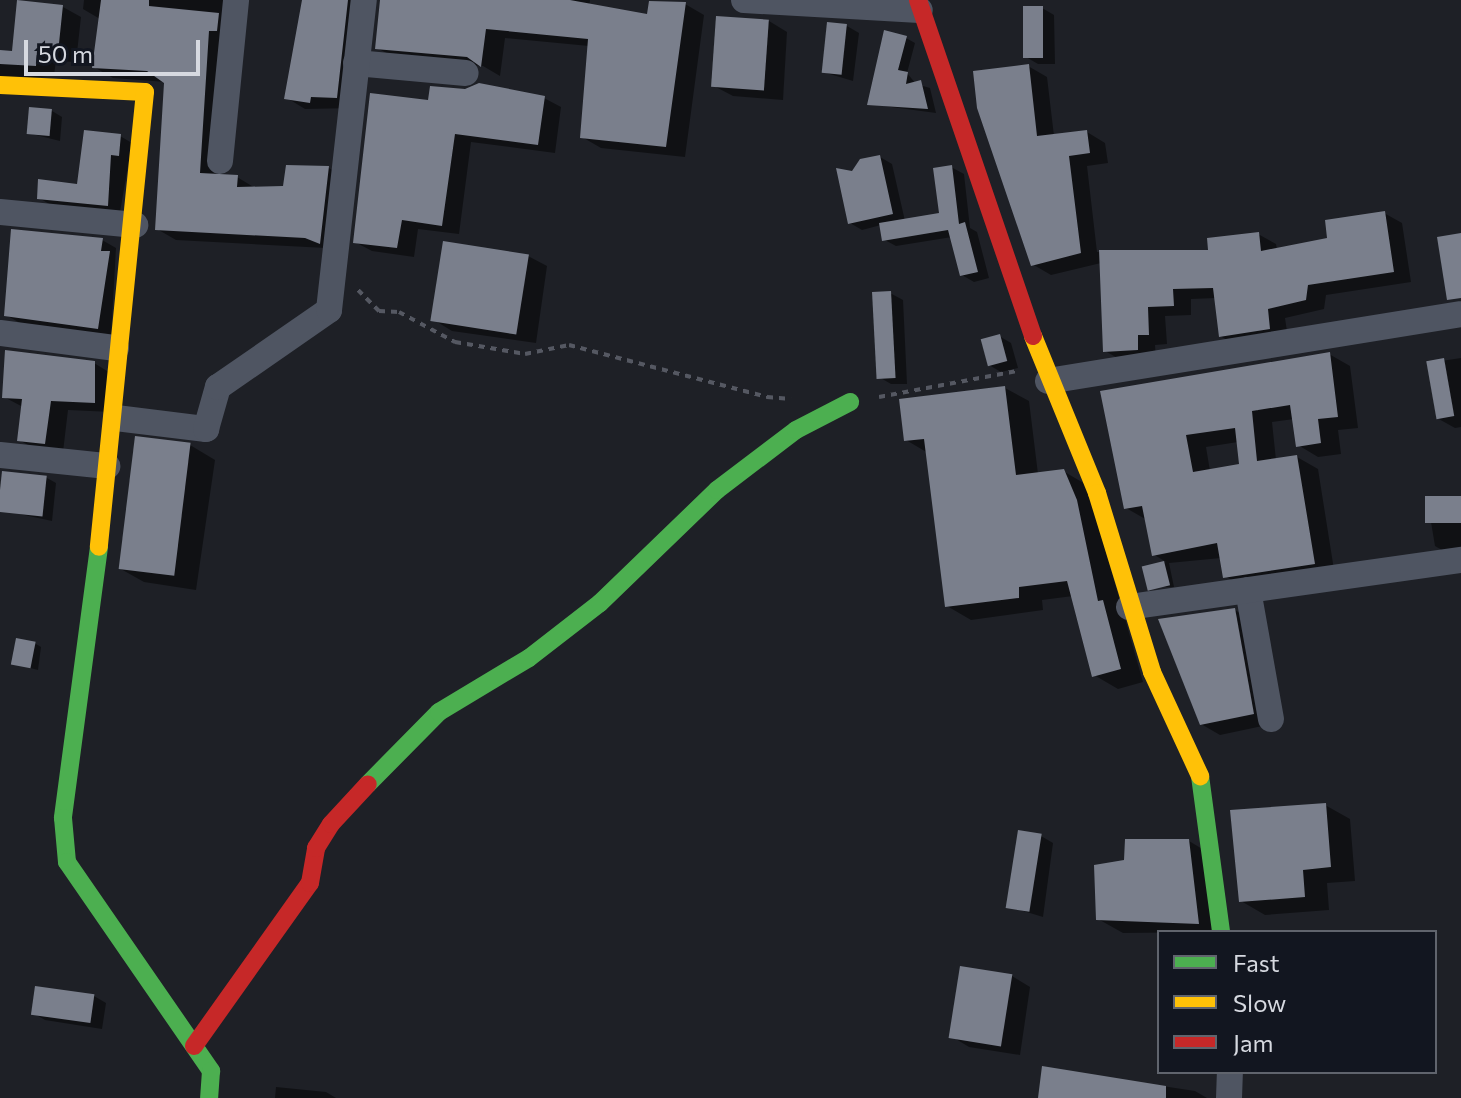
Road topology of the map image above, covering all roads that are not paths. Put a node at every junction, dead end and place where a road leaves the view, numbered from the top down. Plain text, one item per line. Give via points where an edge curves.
1 (236, 0) edge
2 (364, 0) edge
3 (744, 0) edge
4 (919, 5) edge
5 (356, 63) junction
6 (466, 73) dead end
7 (0, 85) edge
8 (220, 161) dead end
9 (0, 212) edge
10 (135, 225) junction
11 (1461, 314) edge
12 (0, 333) edge
13 (116, 348) junction
14 (1045, 373) junction
15 (850, 402) road end
16 (116, 418) junction
17 (0, 455) edge
18 (107, 466) junction
19 (1461, 560) edge
20 (1248, 590) junction
21 (1129, 607) junction
22 (1271, 719) dead end
23 (1221, 930) edge
24 (194, 1046) junction
25 (1230, 1074) edge
26 (209, 1098) edge
27 (1229, 1098) edge

1 - 8 street
2 - 5 street
3 - 4 street
4 - 14 street
5 - 6 street
5 - 16 street via 329,310 218,387 206,429
7 - 10 street via 145,92
9 - 10 street
10 - 13 street
11 - 14 street
12 - 13 street
13 - 16 street
14 - 21 street via 1097,493
15 - 24 street via 796,430 717,490 600,603 529,658 439,712 402,747 331,824 316,848 310,883
16 - 18 street
17 - 18 street
18 - 24 street via 63,818 67,862
19 - 20 street
20 - 21 street
20 - 22 street
21 - 23 street via 1204,785
24 - 26 street via 211,1071
25 - 27 street

